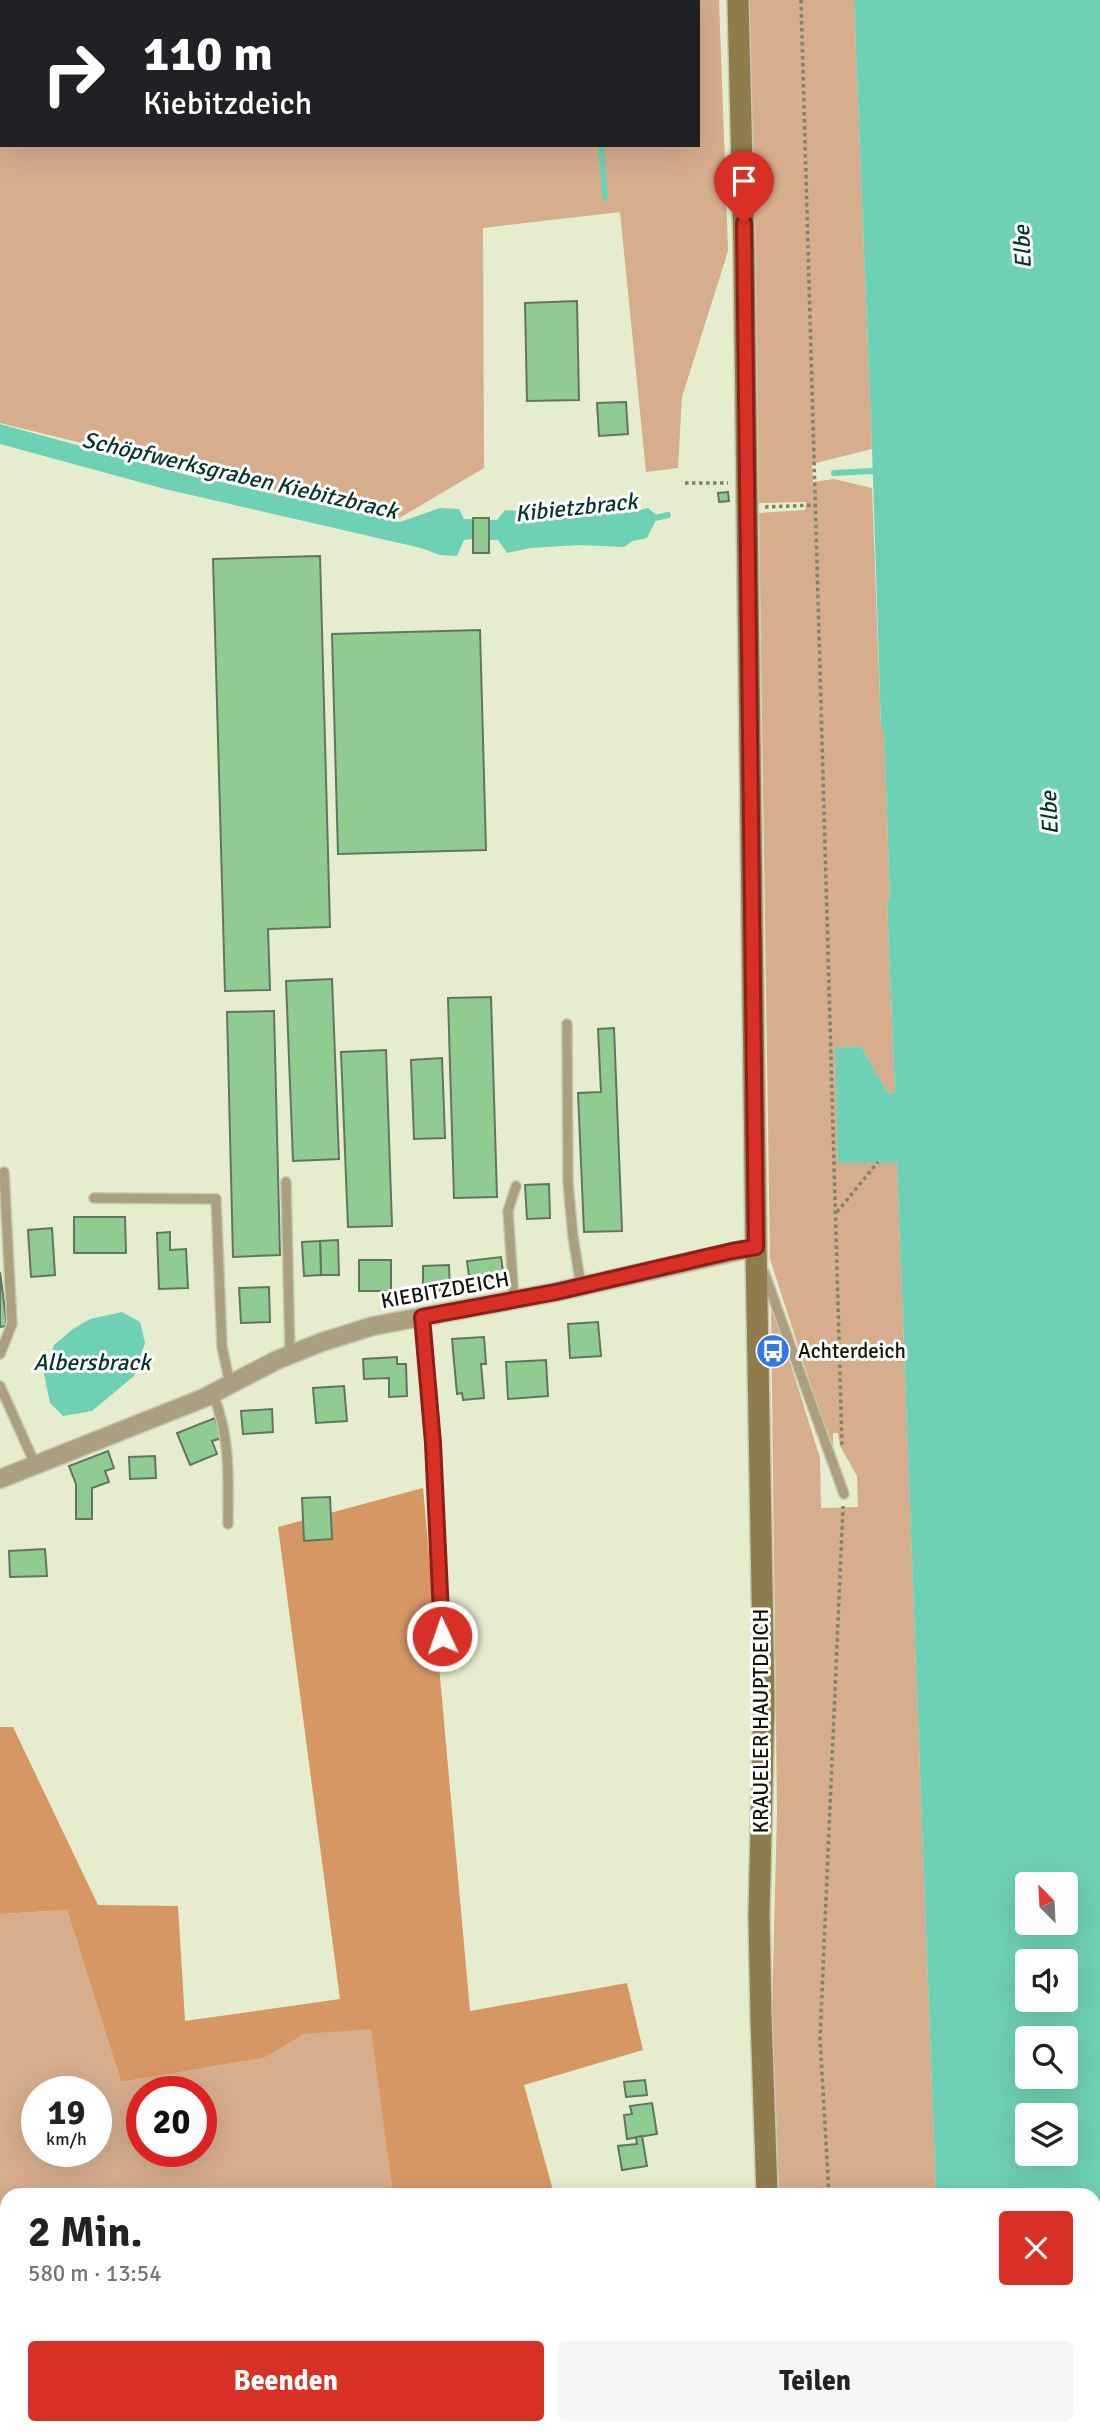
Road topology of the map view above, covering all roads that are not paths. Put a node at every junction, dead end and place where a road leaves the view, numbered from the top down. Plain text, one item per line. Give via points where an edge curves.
1 (738, 0) edge
2 (567, 1024) dead end
3 (4, 1172) dead end
4 (286, 1182) dead end
5 (516, 1186) dead end
6 (94, 1198) dead end
7 (756, 1248) junction
8 (580, 1286) junction
9 (514, 1300) junction
10 (422, 1317) junction
11 (0, 1354) edge
12 (290, 1354) junction
13 (230, 1384) junction
14 (0, 1386) edge
15 (213, 1394) junction
16 (35, 1465) junction
17 (0, 1479) edge
18 (844, 1494) road end
19 (228, 1524) dead end
20 (442, 1636) dead end
21 (767, 2188) edge

1 - 7 street, KRAUELER HAUPTDEICH
2 - 8 lane via 568,1182
3 - 11 lane via 12,1324
4 - 12 lane
5 - 9 lane via 508,1212
6 - 13 lane via 216,1199 222,1348
7 - 8 street, KIEBITZDEICH
7 - 18 lane
7 - 21 street, KRAUELER HAUPTDEICH via 764,1703 759,1915
8 - 9 street, KIEBITZDEICH
9 - 10 street, KIEBITZDEICH
10 - 12 street, KIEBITZDEICH via 373,1326
10 - 20 lane
12 - 13 street, KIEBITZDEICH
13 - 15 street, KIEBITZDEICH
14 - 16 lane
15 - 16 street, KIEBITZDEICH
15 - 19 lane via 227,1440
16 - 17 street, KIEBITZDEICH

